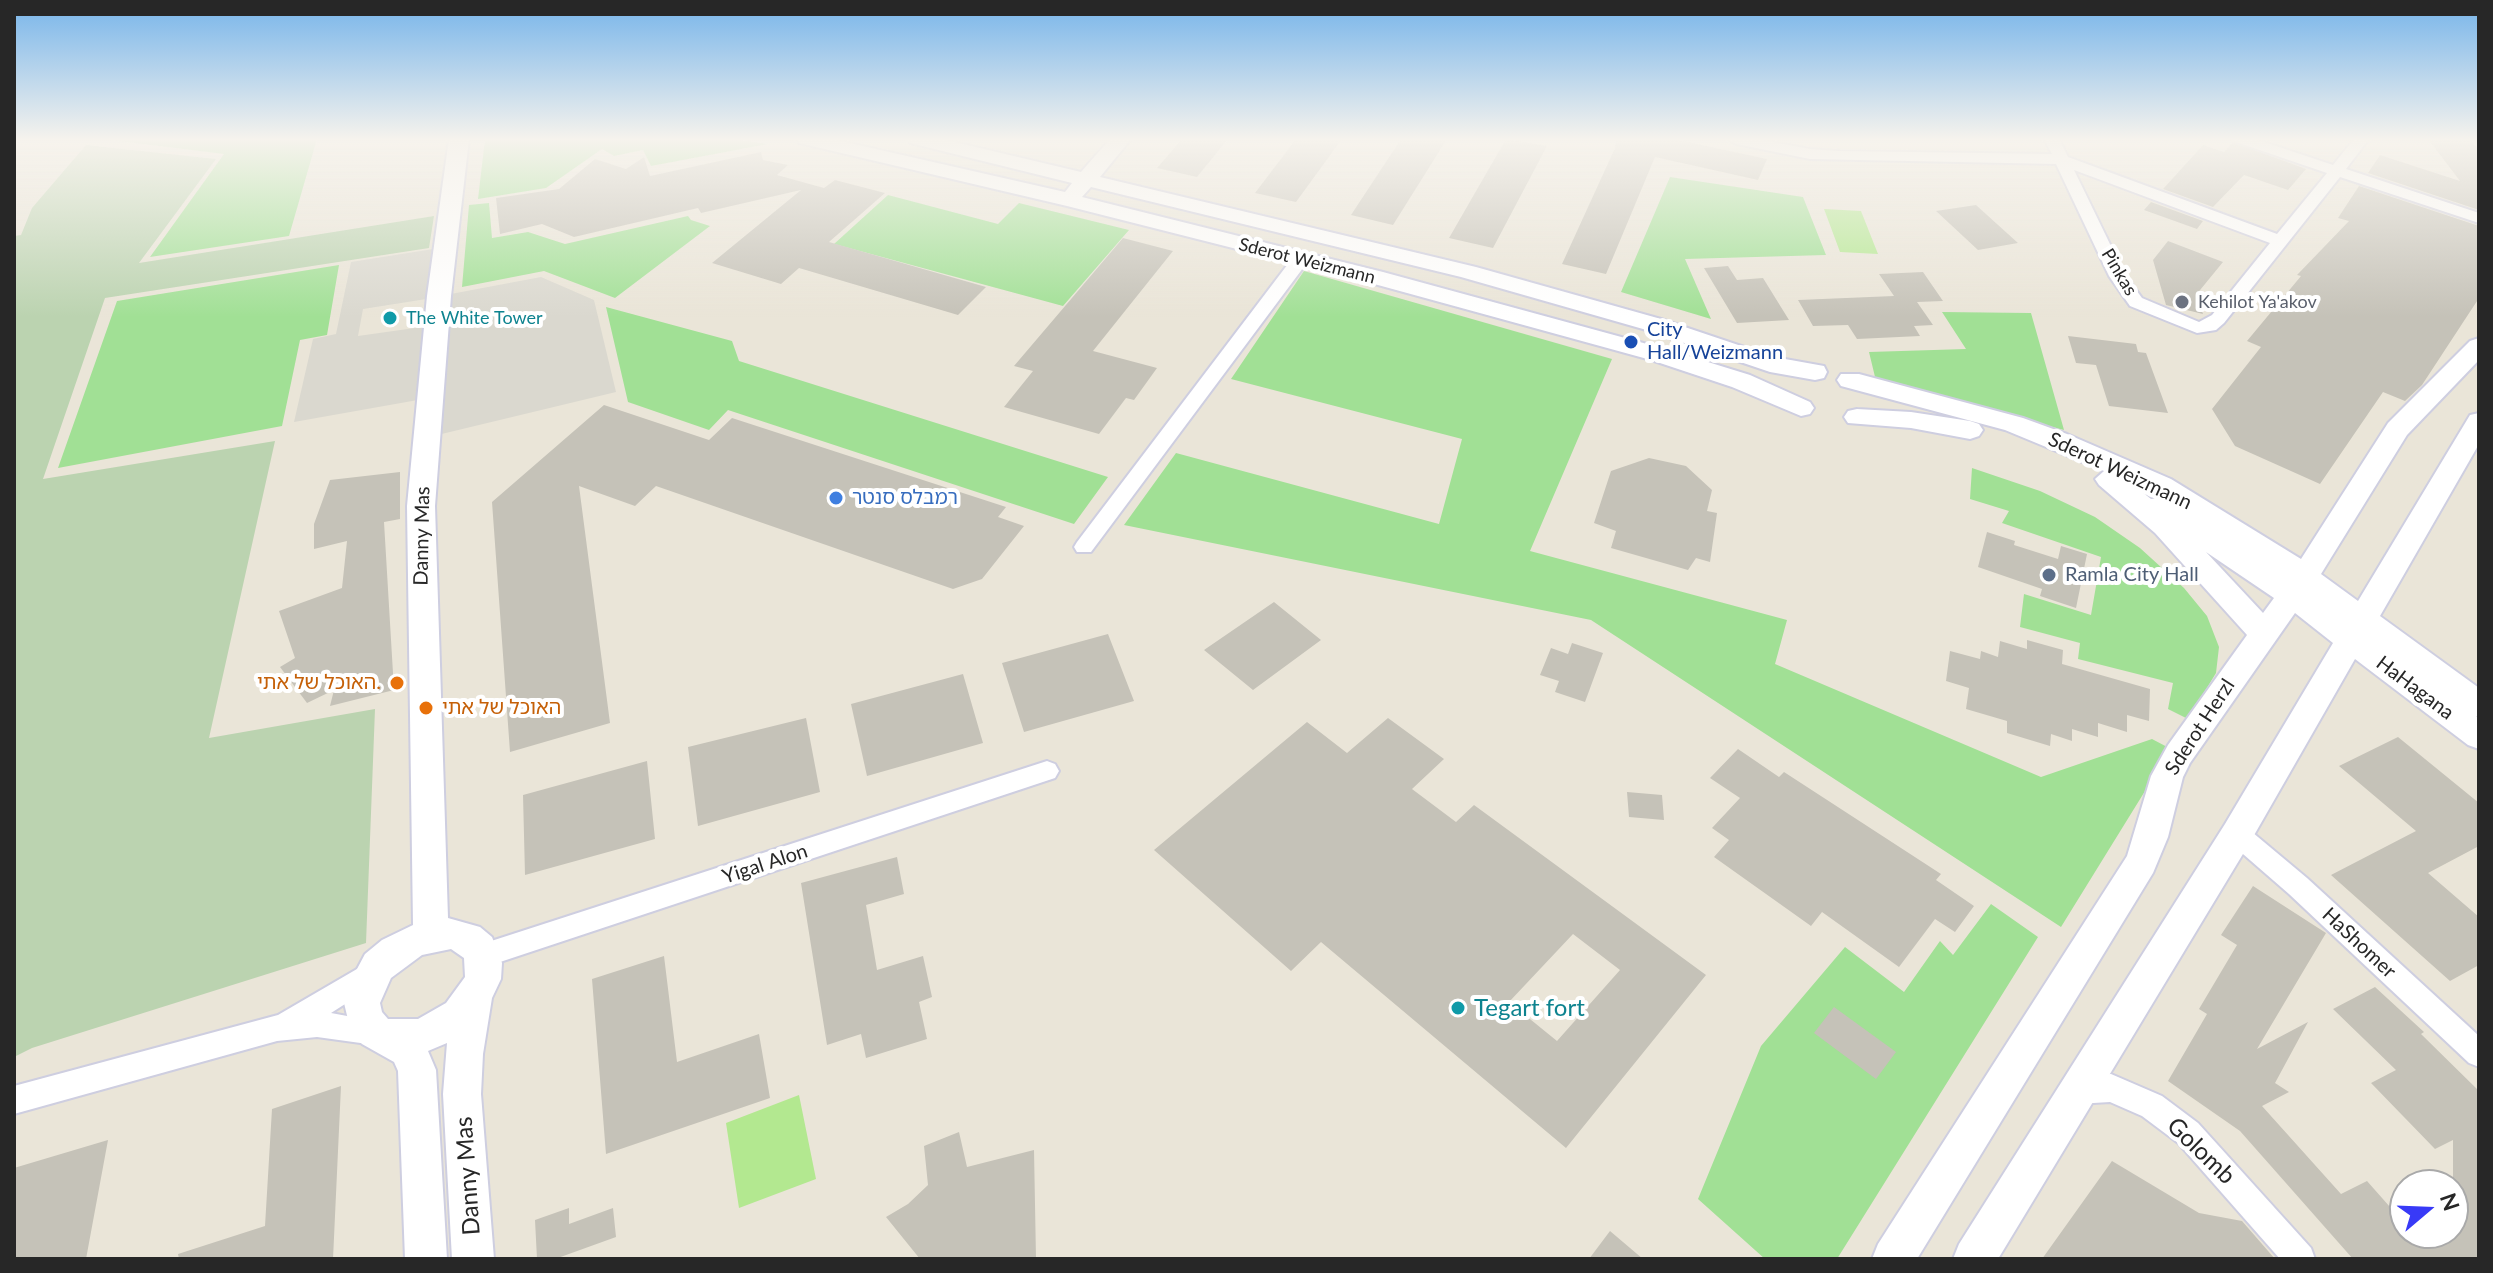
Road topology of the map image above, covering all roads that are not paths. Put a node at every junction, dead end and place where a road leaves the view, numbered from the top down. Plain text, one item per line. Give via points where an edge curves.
1 (451, 198) edge
2 (1062, 198) edge
3 (1164, 198) edge
4 (2079, 198) edge
5 (2166, 198) edge
6 (2313, 198) edge
7 (2420, 198) edge
8 (1069, 200) joint
9 (2479, 218) edge
10 (2280, 241) junction
11 (1300, 260) junction
12 (2479, 346) edge
13 (1815, 372) junction
14 (1850, 380) junction
15 (1801, 408) junction
16 (1857, 417) junction
17 (2479, 421) edge
18 (2109, 479) junction
19 (1084, 547) dead end
20 (2298, 586) junction
21 (2358, 629) junction
22 (2263, 633) junction
23 (2479, 705) edge
24 (2479, 736) edge
25 (1047, 771) dead end
26 (2237, 834) junction
27 (431, 935) junction
28 (482, 956) junction
29 (378, 966) junction
30 (474, 997) junction
31 (277, 1028) junction
32 (383, 1035) junction
33 (2479, 1054) edge
34 (2077, 1090) junction
35 (14, 1100) edge
36 (426, 1259) edge
37 (473, 1259) edge
38 (1893, 1259) edge
39 (1974, 1259) edge
40 (2300, 1259) edge

1 - 27 main road, Danny Mas via 421,506
2 - 8 main road, Sderot Weizmann
3 - 13 main road, Sderot Weizmann via 1468,272 1770,364
4 - 10 street, Pinkas via 2117,276 2136,302 2197,328 2218,319
5 - 10 street
6 - 10 street
7 - 9 street
8 - 11 main road, Sderot Weizmann
11 - 15 main road, Sderot Weizmann via 1660,355 1741,381
11 - 19 street
12 - 20 main road, Sderot Herzl via 2403,422
13 - 14 main road, Sderot Weizmann
13 - 15 main road via 1791,384
14 - 16 main road via 1868,400
14 - 20 main road, Sderot Weizmann via 2014,424 2111,462 2216,518
15 - 16 main road, Sderot Weizmann via 1827,419
16 - 18 main road, Sderot Weizmann via 1953,426
17 - 21 main road
18 - 20 main road, Sderot Weizmann
18 - 22 main road via 2165,526
20 - 21 main road, Sderot Weizmann
20 - 22 main road, Sderot Herzl
21 - 23 main road, HaHagana
21 - 24 main road, HaHagana
21 - 26 main road
22 - 38 main road, Sderot Herzl via 2167,776 2141,863
25 - 28 street, Yigal Alon
26 - 33 street, HaShomer
26 - 34 main road
27 - 28 main road via 467,938
27 - 29 main road via 395,951
28 - 30 main road via 483,979
29 - 31 street via 356,985
29 - 32 main road via 362,1003 364,1020
30 - 32 main road via 440,1028 418,1037
30 - 37 main road, Danny Mas via 462,1094
31 - 32 street via 317,1024
31 - 35 street
32 - 36 main road, Danny Mas via 407,1049 417,1070
34 - 39 main road
34 - 40 street, Golomb via 2111,1088 2152,1106 2188,1133

